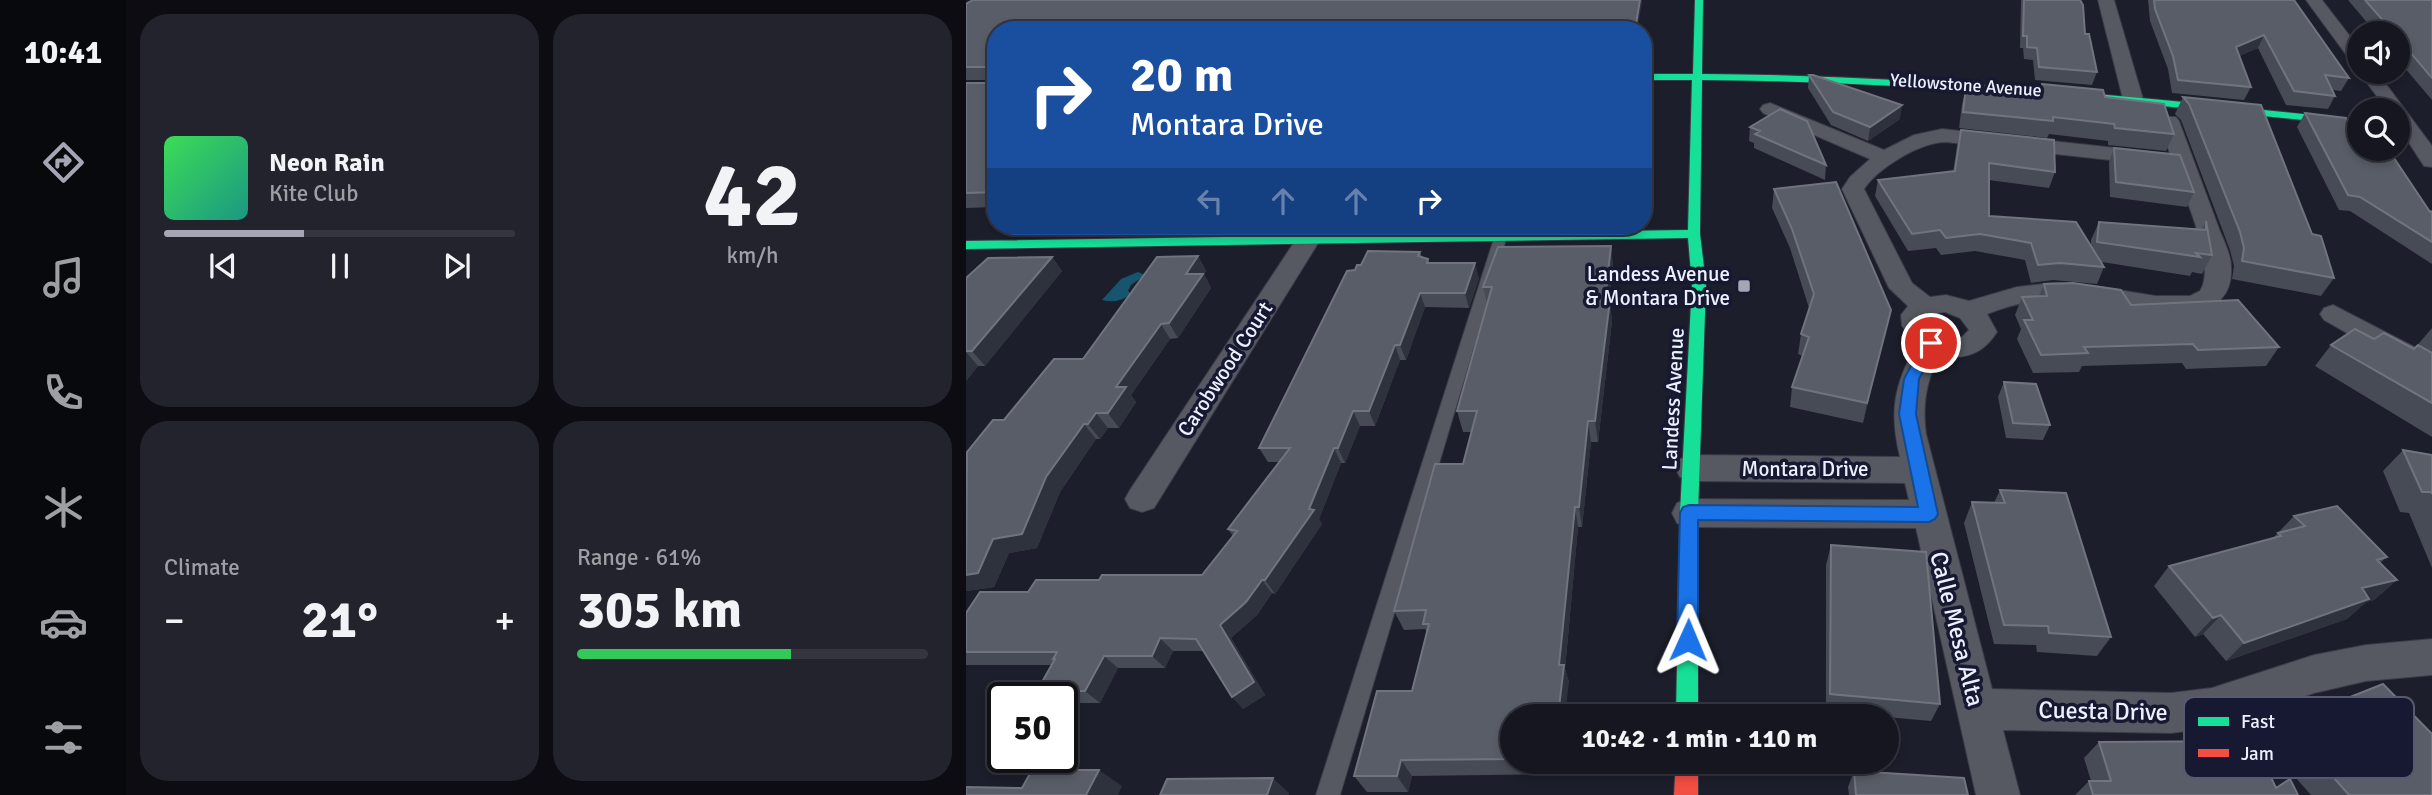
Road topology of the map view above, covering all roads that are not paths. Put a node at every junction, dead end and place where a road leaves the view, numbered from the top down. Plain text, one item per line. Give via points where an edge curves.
1 (1699, 0) edge
2 (2106, 0) edge
3 (2314, 0) edge
4 (2347, 44) edge
5 (1698, 76) junction
6 (1652, 77) edge
7 (2133, 99) junction
8 (1770, 109) dead end
9 (2169, 121) edge
10 (2347, 121) edge
11 (2410, 122) edge
12 (2432, 130) edge
13 (2410, 132) edge
14 (1887, 159) junction
15 (2432, 161) edge
16 (2184, 162) junction
17 (1652, 234) edge
18 (1694, 234) junction
19 (1429, 235) edge
20 (1501, 235) edge
21 (1308, 240) junction
22 (966, 245) edge
23 (1924, 306) junction
24 (1969, 312) junction
25 (2333, 314) dead end
26 (1931, 343) junction
27 (2432, 369) edge
28 (1691, 468) junction
29 (1918, 470) junction
30 (1142, 499) dead end
31 (1689, 513) junction
32 (1929, 514) junction
33 (2432, 657) edge
34 (2244, 697) edge
35 (1687, 704) edge
36 (1977, 709) junction
37 (2184, 712) edge
38 (1687, 774) edge
39 (1328, 795) edge
40 (1686, 795) edge
41 (1998, 795) edge

1 - 5 street, Landess Avenue
2 - 7 street
3 - 4 street
5 - 6 street, Yellowstone Avenue
5 - 7 street, Yellowstone Avenue via 1900,79
5 - 18 street, Landess Avenue
7 - 10 street, Yellowstone Avenue
8 - 14 street
9 - 16 street
11 - 12 street
13 - 15 street
14 - 16 street via 1917,140 1945,136
14 - 23 street via 1856,182 1855,197 1902,288
16 - 24 street via 2219,263 2219,286 2208,298 2166,306 2044,290
17 - 18 street
18 - 28 street, Landess Avenue via 1699,284
19 - 21 street
20 - 39 lane
21 - 22 street
21 - 30 street, Carobwood Court
23 - 24 street via 1946,303
23 - 26 street via 1915,314 1913,324
24 - 26 street via 1980,321 1983,332 1977,342 1964,348
25 - 27 street
26 - 29 street, Calle Mesa Alta via 1912,379 1909,396
28 - 29 street, Montara Drive
28 - 31 street, Landess Avenue
29 - 32 street, Calle Mesa Alta
31 - 32 street, Montara Drive
31 - 35 street, Landess Avenue
32 - 36 street, Calle Mesa Alta
33 - 34 street, Cuesta Drive via 2314,674
36 - 37 street, Cuesta Drive
36 - 41 street, Calle Mesa Alta
38 - 40 street

